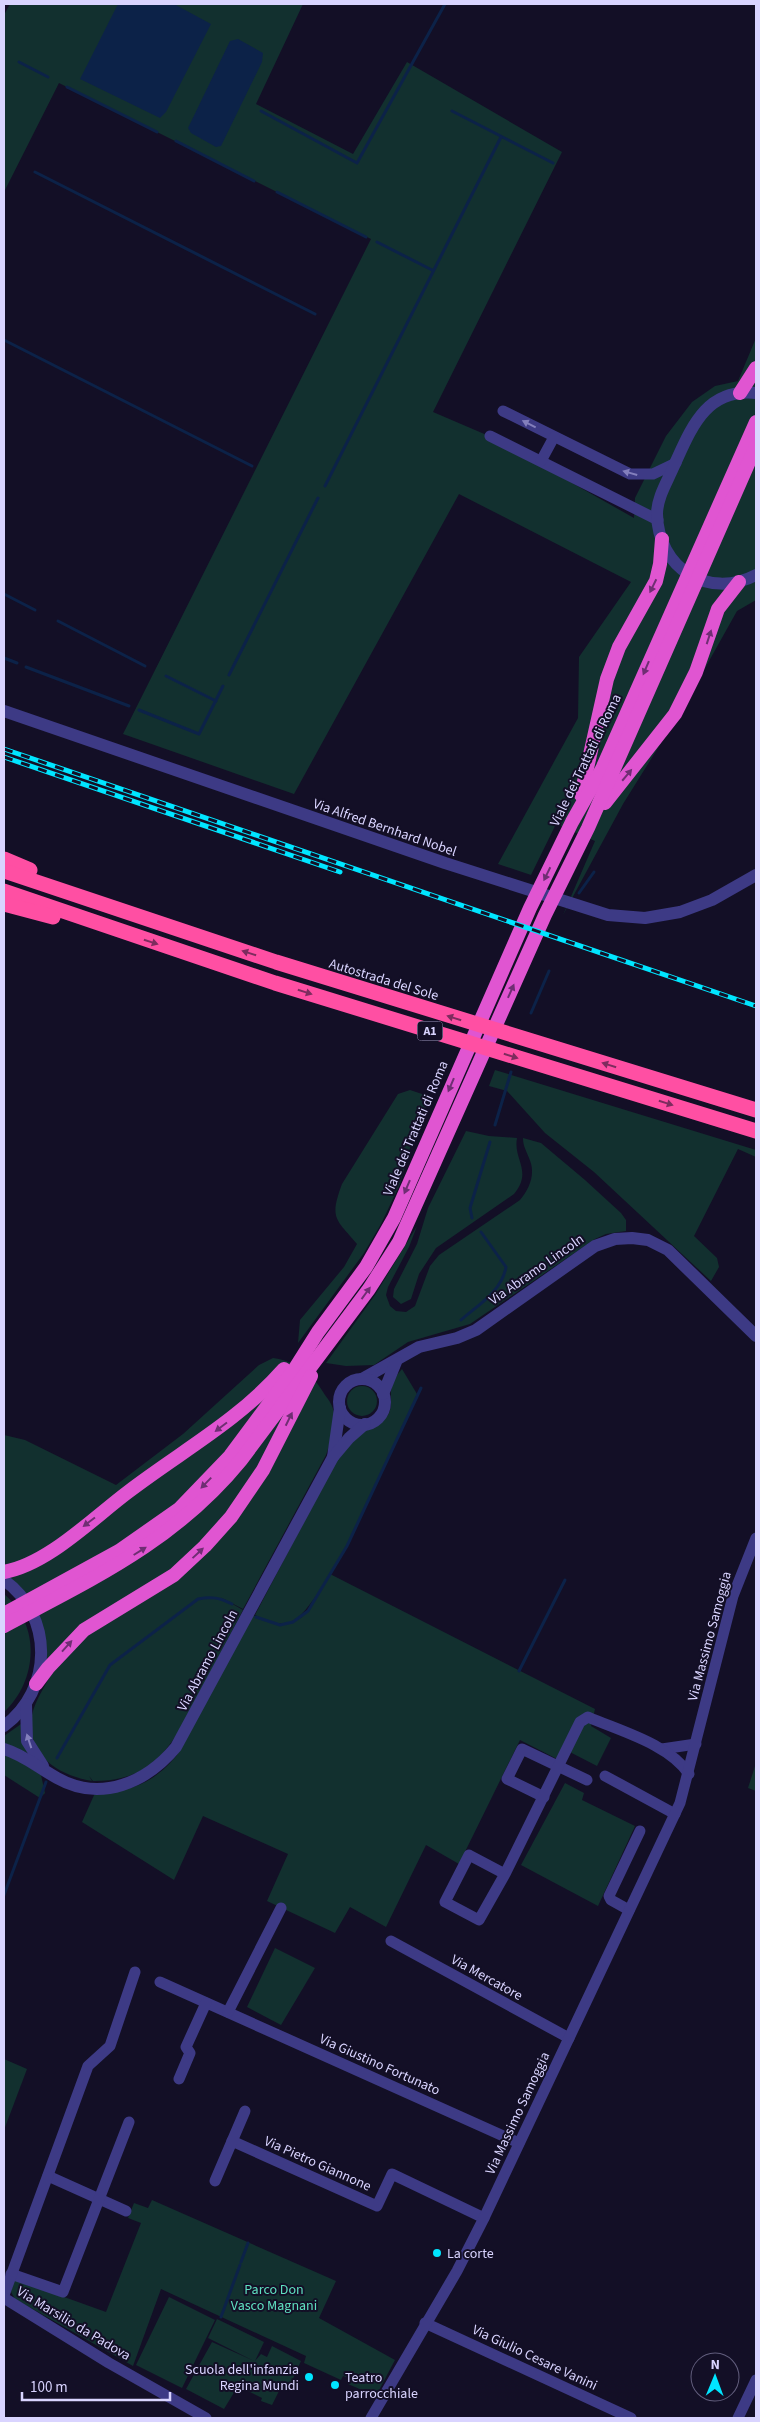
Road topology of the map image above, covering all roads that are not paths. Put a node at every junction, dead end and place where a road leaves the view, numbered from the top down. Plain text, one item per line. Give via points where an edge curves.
1 (756, 368) edge
2 (740, 393) junction
3 (756, 393) edge
4 (503, 411) dead end
5 (756, 422) edge
6 (490, 436) dead end
7 (554, 437) junction
8 (756, 446) edge
9 (541, 461) junction
10 (676, 463) junction
11 (658, 520) junction
12 (662, 539) junction
13 (756, 575) edge
14 (739, 582) junction
15 (671, 626) junction
16 (4, 711) edge
17 (570, 826) junction
18 (585, 832) junction
19 (4, 859) edge
20 (4, 871) edge
21 (756, 875) edge
22 (4, 891) edge
23 (4, 904) edge
24 (127, 913) junction
25 (105, 926) junction
26 (756, 1110) edge
27 (756, 1131) edge
28 (318, 1332) junction
29 (337, 1332) junction
30 (756, 1336) edge
31 (396, 1362) junction
32 (362, 1379) junction
33 (384, 1394) junction
34 (340, 1408) junction
35 (365, 1424) junction
36 (333, 1457) junction
37 (756, 1538) edge
38 (4, 1572) edge
39 (4, 1580) edge
40 (79, 1580) junction
41 (4, 1614) edge
42 (4, 1626) edge
43 (36, 1684) junction
44 (26, 1704) junction
45 (4, 1726) edge
46 (696, 1744) junction
47 (4, 1749) edge
48 (662, 1749) junction
49 (559, 1766) junction
50 (48, 1772) junction
51 (689, 1774) junction
52 (605, 1776) dead end
53 (587, 1780) dead end
54 (544, 1797) junction
55 (674, 1814) junction
56 (640, 1831) dead end
57 (505, 1874) junction
58 (281, 1908) dead end
59 (629, 1910) junction
60 (391, 1941) dead end
61 (135, 1972) dead end
62 (160, 1982) dead end
63 (206, 2003) junction
64 (228, 2012) junction
65 (569, 2038) junction
66 (179, 2079) dead end
67 (245, 2111) dead end
68 (129, 2122) dead end
69 (232, 2141) junction
70 (519, 2143) junction
71 (48, 2176) junction
72 (215, 2181) dead end
73 (100, 2200) junction
74 (126, 2212) dead end
75 (484, 2218) junction
76 (11, 2274) junction
77 (4, 2296) edge
78 (426, 2323) junction
79 (756, 2380) edge
80 (206, 2418) edge
81 (371, 2418) edge
82 (631, 2418) edge
83 (738, 2418) edge

1 - 2 highway
2 - 3 street
2 - 10 street via 706,408 690,431
7 -> 4 street
5 - 15 highway, Viale dei Trattati di Roma
6 - 9 street
7 - 9 street
10 -> 7 street via 652,474 630,474
8 - 15 highway, Viale dei Trattati di Roma
9 - 11 street
10 - 11 street via 659,500
11 - 12 street
12 - 14 street via 669,556 692,576 716,584
12 -> 17 highway via 656,582 619,647 607,679 588,774
13 - 14 street
18 -> 14 highway via 619,783 675,714 696,672 718,609
15 -> 17 highway, Viale dei Trattati di Roma via 602,769
15 - 18 highway, Viale dei Trattati di Roma
16 - 21 street, Via Alfred Bernhard Nobel via 445,863 608,915 645,918 680,912 712,900
17 -> 28 highway, Viale dei Trattati di Roma via 505,963 382,1241
29 -> 18 highway, Viale dei Trattati di Roma via 394,1250
19 - 24 highway
20 - 24 highway, Autostrada del Sole / A1
22 - 25 highway, A1
23 - 25 highway via 28,912
26 -> 24 highway, Autostrada del Sole / A1
25 -> 27 highway, A1 via 285,986
28 -> 38 highway via 273,1382 232,1419 47,1554 25,1566
28 -> 40 highway, Viale dei Trattati di Roma via 230,1456 197,1492 180,1509
40 -> 29 highway, Viale dei Trattati di Roma via 146,1548 190,1514 241,1460
43 -> 29 highway via 84,1630 174,1574 231,1517 264,1470 309,1379
30 - 31 street, Via Abramo Lincoln via 668,1250 648,1240 624,1238 595,1246 476,1330 419,1347
31 - 32 street, Via Abramo Lincoln
31 - 33 street, Via Abramo Lincoln
32 - 33 street via 375,1383
32 - 34 street, Via Abramo Lincoln via 346,1386 340,1396
33 - 35 street, Via Abramo Lincoln via 382,1414
34 - 35 street via 349,1421
34 - 36 street, Via Abramo Lincoln
35 - 36 street, Via Abramo Lincoln
36 - 50 street, Via Abramo Lincoln via 203,1701 166,1760 143,1778 110,1788 83,1787
37 - 46 street, Via Massimo Samoggia via 733,1596
39 - 43 street via 27,1604 39,1629 42,1657
40 - 41 highway, Viale dei Trattati di Roma
40 - 42 highway, Viale dei Trattati di Roma
43 - 44 street
44 - 45 street
50 -> 44 street, Via Abramo Lincoln via 27,1741
46 - 48 street
46 - 51 street, Via Massimo Samoggia
47 - 50 street, Via Abramo Lincoln
48 - 49 street via 588,1717 580,1722
48 - 51 street via 680,1762
49 - 53 street
49 - 54 street
49 - 54 street via 522,1749 507,1779
51 - 55 street, Via Massimo Samoggia
52 - 55 street
54 - 57 street
55 - 59 street, Via Massimo Samoggia
56 - 59 street via 609,1896
57 - 57 street via 469,1855 445,1902 479,1920
58 - 64 street
59 - 65 street, Via Massimo Samoggia
60 - 65 street, Via Mercatore
61 - 71 street via 110,2046 88,2066
62 - 63 street, Via Giustino Fortunato
63 - 64 street, Via Giustino Fortunato
63 - 66 street via 186,2047 190,2054
64 - 70 street, Via Giustino Fortunato
65 - 70 street, Via Massimo Samoggia
67 - 69 street
68 - 73 street
69 - 72 street
69 - 75 street, Via Pietro Giannone via 377,2206 392,2174
70 - 75 street, Via Massimo Samoggia
71 - 73 street
71 - 76 street
73 - 74 street
73 - 76 street via 63,2292
75 - 78 street, Via Massimo Samoggia
76 - 77 street
77 - 80 street, Via Marsilio da Padova via 109,2363
78 - 81 street, Via Massimo Samoggia
78 - 82 street, Via Giulio Cesare Vanini
79 - 83 street

